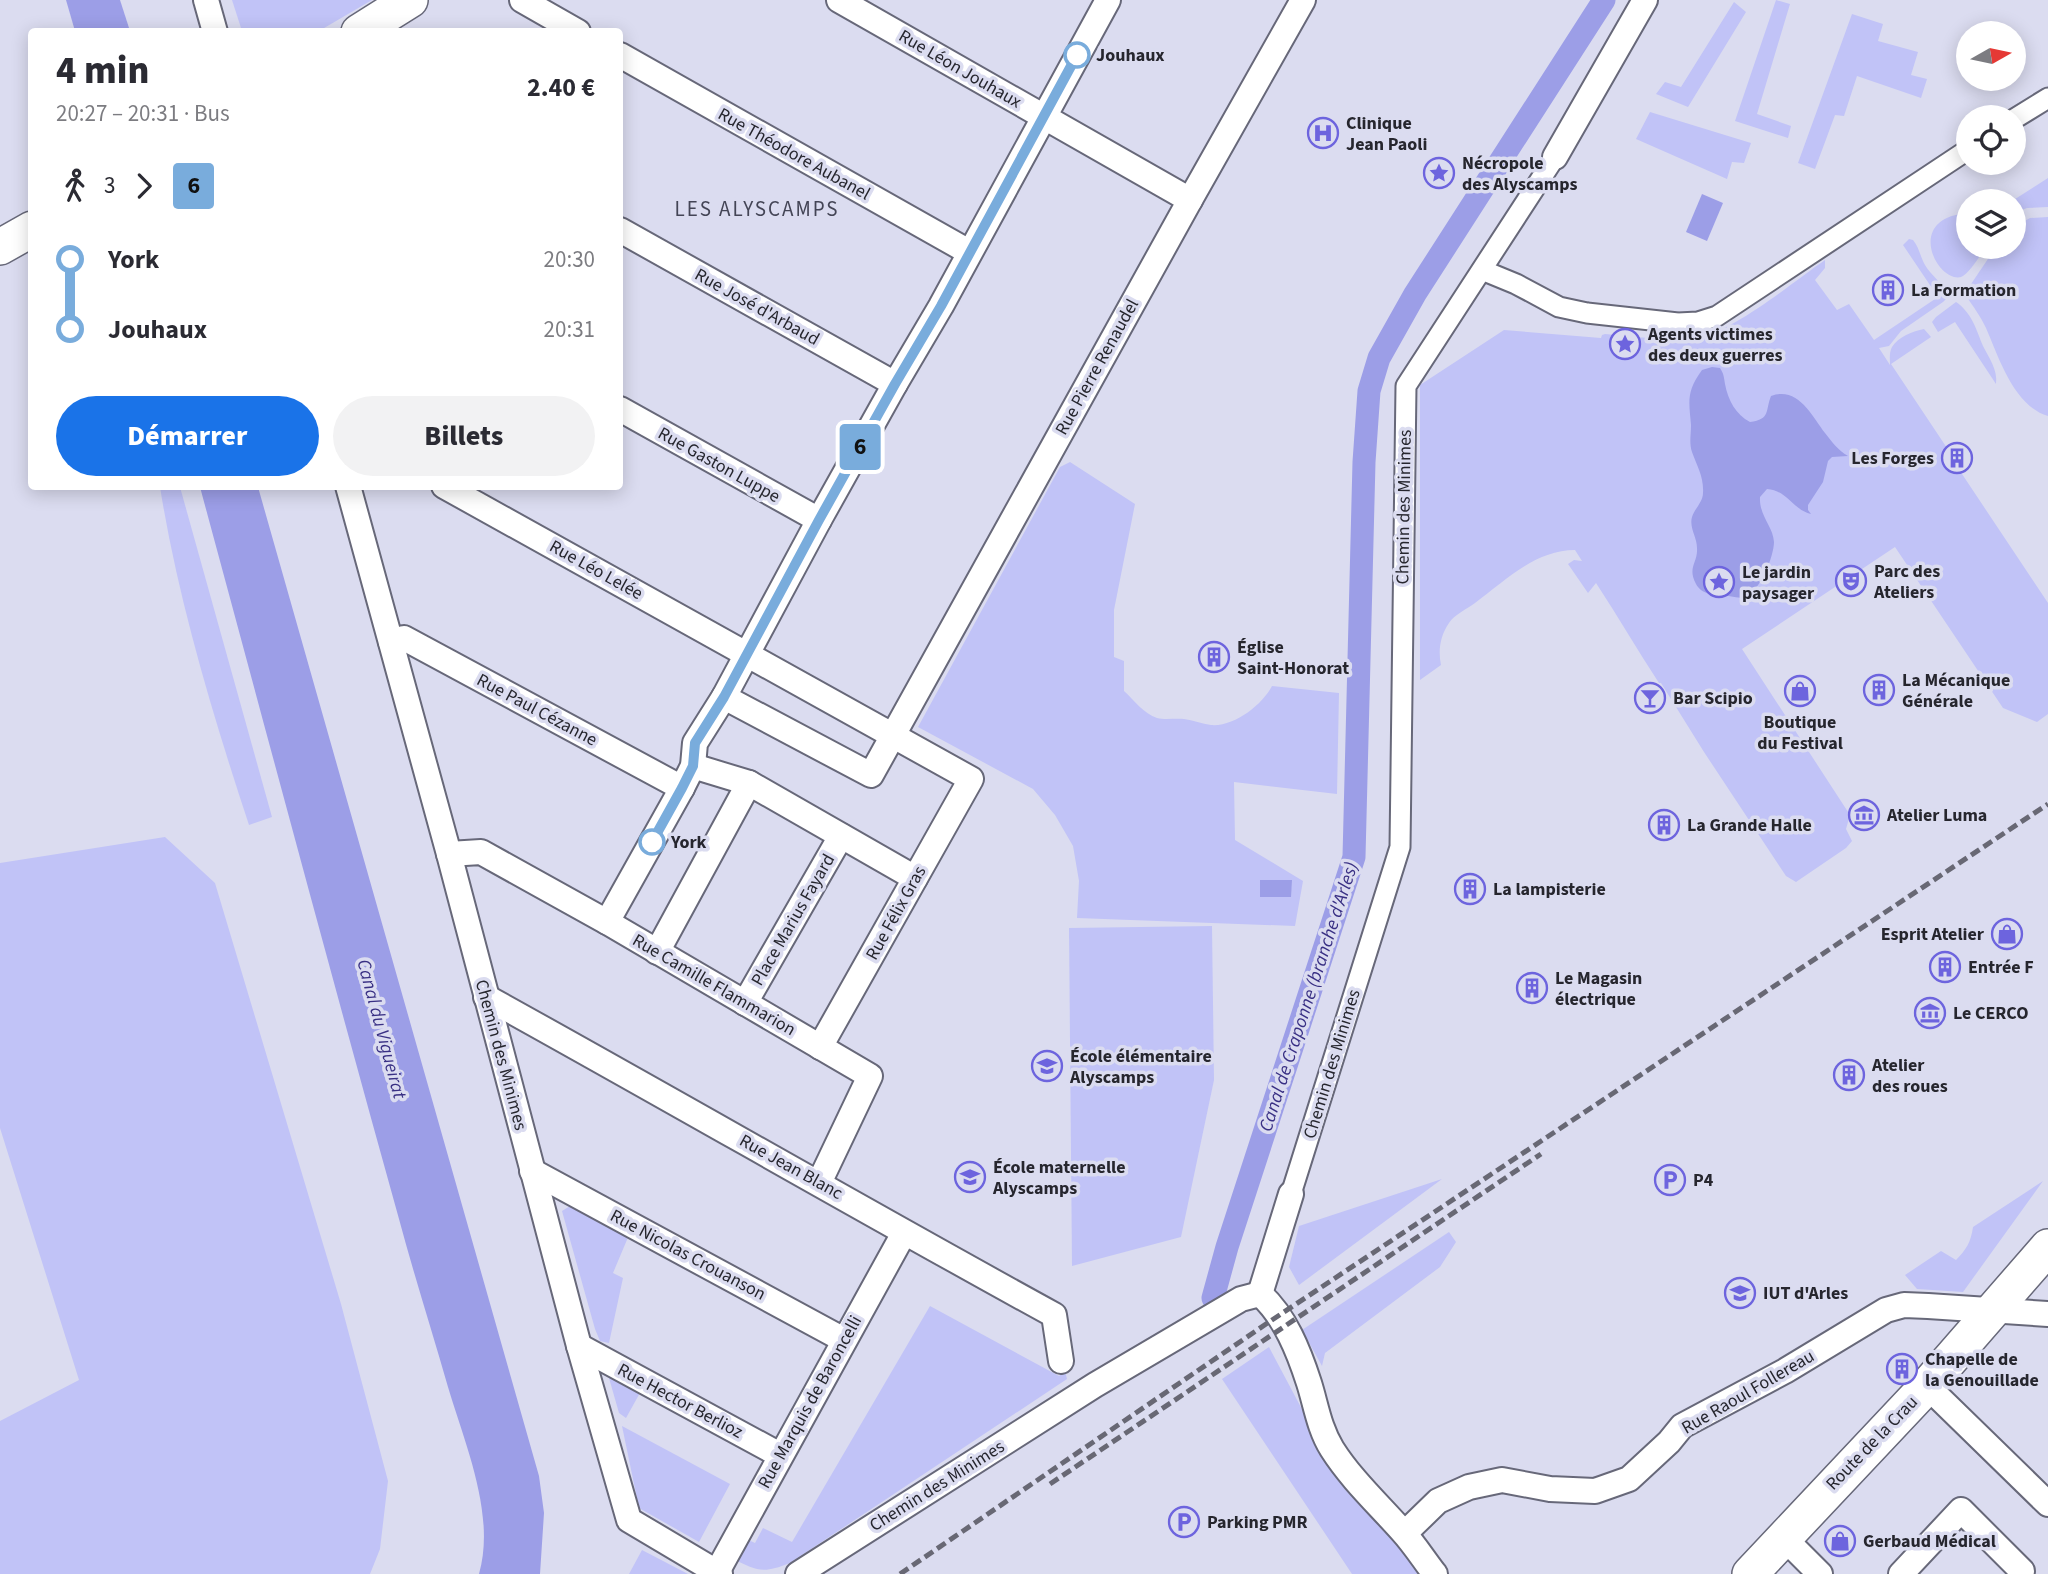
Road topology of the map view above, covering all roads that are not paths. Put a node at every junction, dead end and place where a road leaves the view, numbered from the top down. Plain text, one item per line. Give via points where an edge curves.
1 (206, 0) edge
2 (410, 0) edge
3 (522, 0) edge
4 (839, 0) edge
5 (1108, 0) edge
6 (1303, 0) edge
7 (1645, 0) edge
8 (214, 28) edge
9 (365, 28) edge
10 (571, 28) edge
11 (623, 57) edge
12 (2048, 98) edge
13 (2026, 112) edge
14 (1043, 116) junction
15 (1555, 157) joint
16 (1956, 158) edge
17 (1190, 200) junction
18 (28, 231) edge
19 (623, 232) edge
20 (0, 247) edge
21 (969, 252) junction
22 (1482, 270) junction
23 (895, 384) junction
24 (623, 411) edge
25 (349, 490) edge
26 (451, 490) edge
27 (819, 520) junction
28 (391, 642) junction
29 (748, 654) junction
30 (724, 697) junction
31 (893, 735) junction
32 (688, 777) junction
33 (971, 779) joint
34 (749, 783) junction
35 (841, 836) junction
36 (449, 854) junction
37 (915, 878) junction
38 (607, 922) junction
39 (657, 952) junction
40 (486, 998) junction
41 (745, 1003) junction
42 (820, 1047) junction
43 (532, 1171) junction
44 (819, 1183) junction
45 (1291, 1194) joint
46 (904, 1233) junction
47 (2048, 1247) edge
48 (1250, 1296) junction
49 (1992, 1310) junction
50 (2048, 1314) edge
51 (844, 1340) junction
52 (579, 1346) junction
53 (1061, 1361) dead end
54 (1927, 1385) junction
55 (780, 1455) junction
56 (2048, 1504) edge
57 (1405, 1533) junction
58 (1783, 1537) junction
59 (2022, 1571) dead end
60 (719, 1573) edge
61 (797, 1574) edge
62 (1435, 1574) edge
63 (1750, 1574) edge
64 (1820, 1574) edge
65 (1901, 1574) edge

1 - 8 street
2 - 9 main road
3 - 10 street
4 - 14 street, Rue Léon Jouhaux
5 - 14 street
6 - 17 street, Rue Pierre Renaudel
7 - 15 street
11 - 21 street, Rue Théodore Aubanel
12 - 13 street
14 - 17 street, Rue Léon Jouhaux
14 - 21 street
15 - 22 street, Chemin des Minimes
16 - 22 street via 1717,316 1698,322 1559,307
17 - 31 street, Rue Pierre Renaudel
18 - 20 main road
19 - 23 street, Rue José d'Arbaud
21 - 23 street
22 - 45 street, Chemin des Minimes via 1406,386 1400,847
23 - 27 street
24 - 27 street, Rue Gaston Luppe
25 - 28 street, Chemin des Minimes
26 - 29 street, Rue Léo Lelée
27 - 29 street
28 - 32 street, Rue Paul Cézanne via 404,638
28 - 36 street, Chemin des Minimes
29 - 30 street
29 - 31 street, Rue Léo Lelée
30 - 31 street, Rue Pierre Renaudel via 871,775
30 - 32 street via 695,743
31 - 33 street, Rue Léo Lelée
32 - 34 street, Rue Paul Cézanne
32 - 38 street
33 - 37 street, Rue Félix Gras
34 - 35 street, Rue Paul Cézanne
34 - 39 street
35 - 37 street, Rue Paul Cézanne
35 - 41 street, Place Marius Fayard
36 - 38 street, Rue Camille Flammarion via 481,852
36 - 40 street, Chemin des Minimes
37 - 42 street, Rue Félix Gras
38 - 39 street, Rue Camille Flammarion
39 - 41 street, Rue Camille Flammarion
40 - 43 street, Chemin des Minimes
40 - 44 street, Rue Jean Blanc
41 - 42 street, Rue Camille Flammarion
42 - 44 street, Rue Camille Flammarion via 870,1076
43 - 51 street, Rue Nicolas Crouanson
43 - 52 street, Chemin des Minimes
44 - 46 street, Rue Jean Blanc
45 - 48 street, Chemin des Minimes
46 - 51 street, Rue Marquis de Baroncelli
46 - 53 street, Rue Jean Blanc via 1055,1315
47 - 49 main road, Route de la Crau
48 - 57 street via 1269,1302 1295,1343 1332,1448
48 - 61 street, Chemin des Minimes via 1095,1385
49 - 50 street, Rue Raoul Follereau
49 - 54 main road, Route de la Crau
49 - 57 street, Rue Raoul Follereau via 1904,1305 1886,1310 1682,1426 1629,1479 1595,1491 1502,1480 1469,1487 1438,1501
51 - 55 street, Rue Marquis de Baroncelli
52 - 55 street, Rue Hector Berlioz
52 - 60 street, Chemin des Minimes via 629,1521
54 - 56 street
54 - 58 main road, Route de la Crau
55 - 60 street, Rue Marquis de Baroncelli
57 - 62 street
58 - 63 main road, Route de la Crau
58 - 64 street
59 - 65 street via 1961,1510

